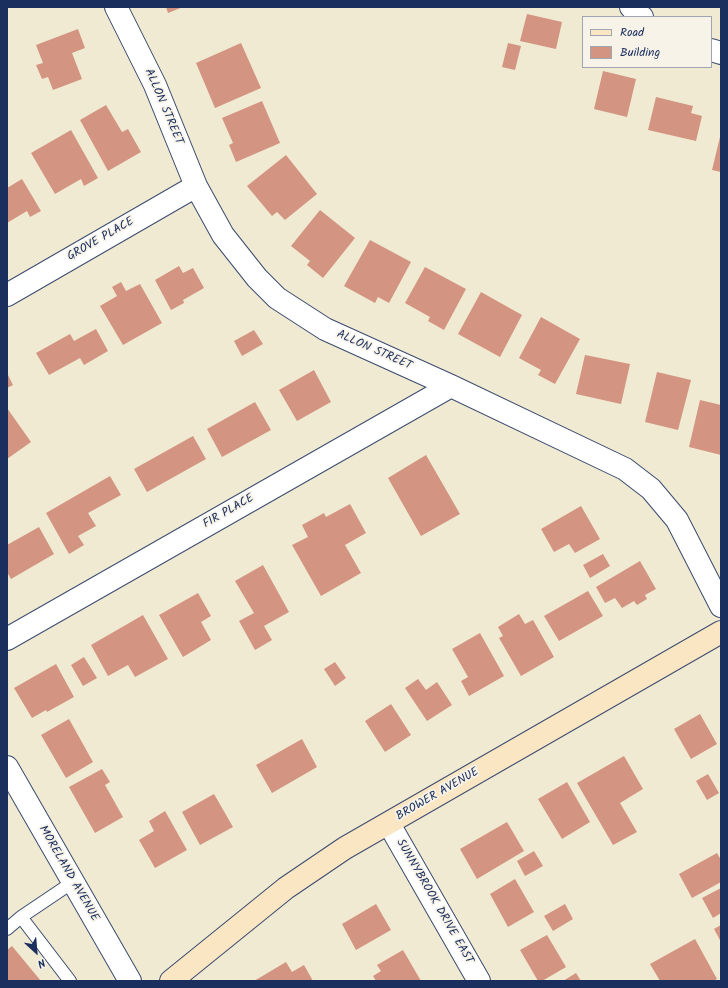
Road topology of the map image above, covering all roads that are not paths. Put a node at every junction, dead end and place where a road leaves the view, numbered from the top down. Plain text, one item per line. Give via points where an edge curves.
1 (116, 7) edge
2 (631, 7) edge
3 (641, 16) edge
4 (196, 186) junction
5 (7, 295) edge
6 (451, 386) junction
7 (721, 606) edge
8 (721, 632) edge
9 (7, 639) edge
10 (7, 767) edge
11 (389, 824) junction
12 (73, 882) junction
13 (21, 917) junction
14 (7, 929) edge
15 (177, 979) edge
16 (70, 981) edge
17 (130, 981) edge
18 (479, 981) edge

1 - 4 street, ALLON STREET via 155,85
2 - 3 street
4 - 5 street, GROVE PLACE
4 - 6 street, ALLON STREET via 223,235 276,298 325,329
6 - 7 street, ALLON STREET via 625,469 651,489 677,520
6 - 9 street, FIR PLACE
8 - 11 main road, BROWER AVENUE
10 - 12 street, MORELAND AVENUE
11 - 15 main road, BROWER AVENUE via 345,848 286,888
11 - 18 street, SUNNYBROOK DRIVE EAST
12 - 13 lane
12 - 17 street, MORELAND AVENUE
13 - 14 lane
13 - 16 lane

